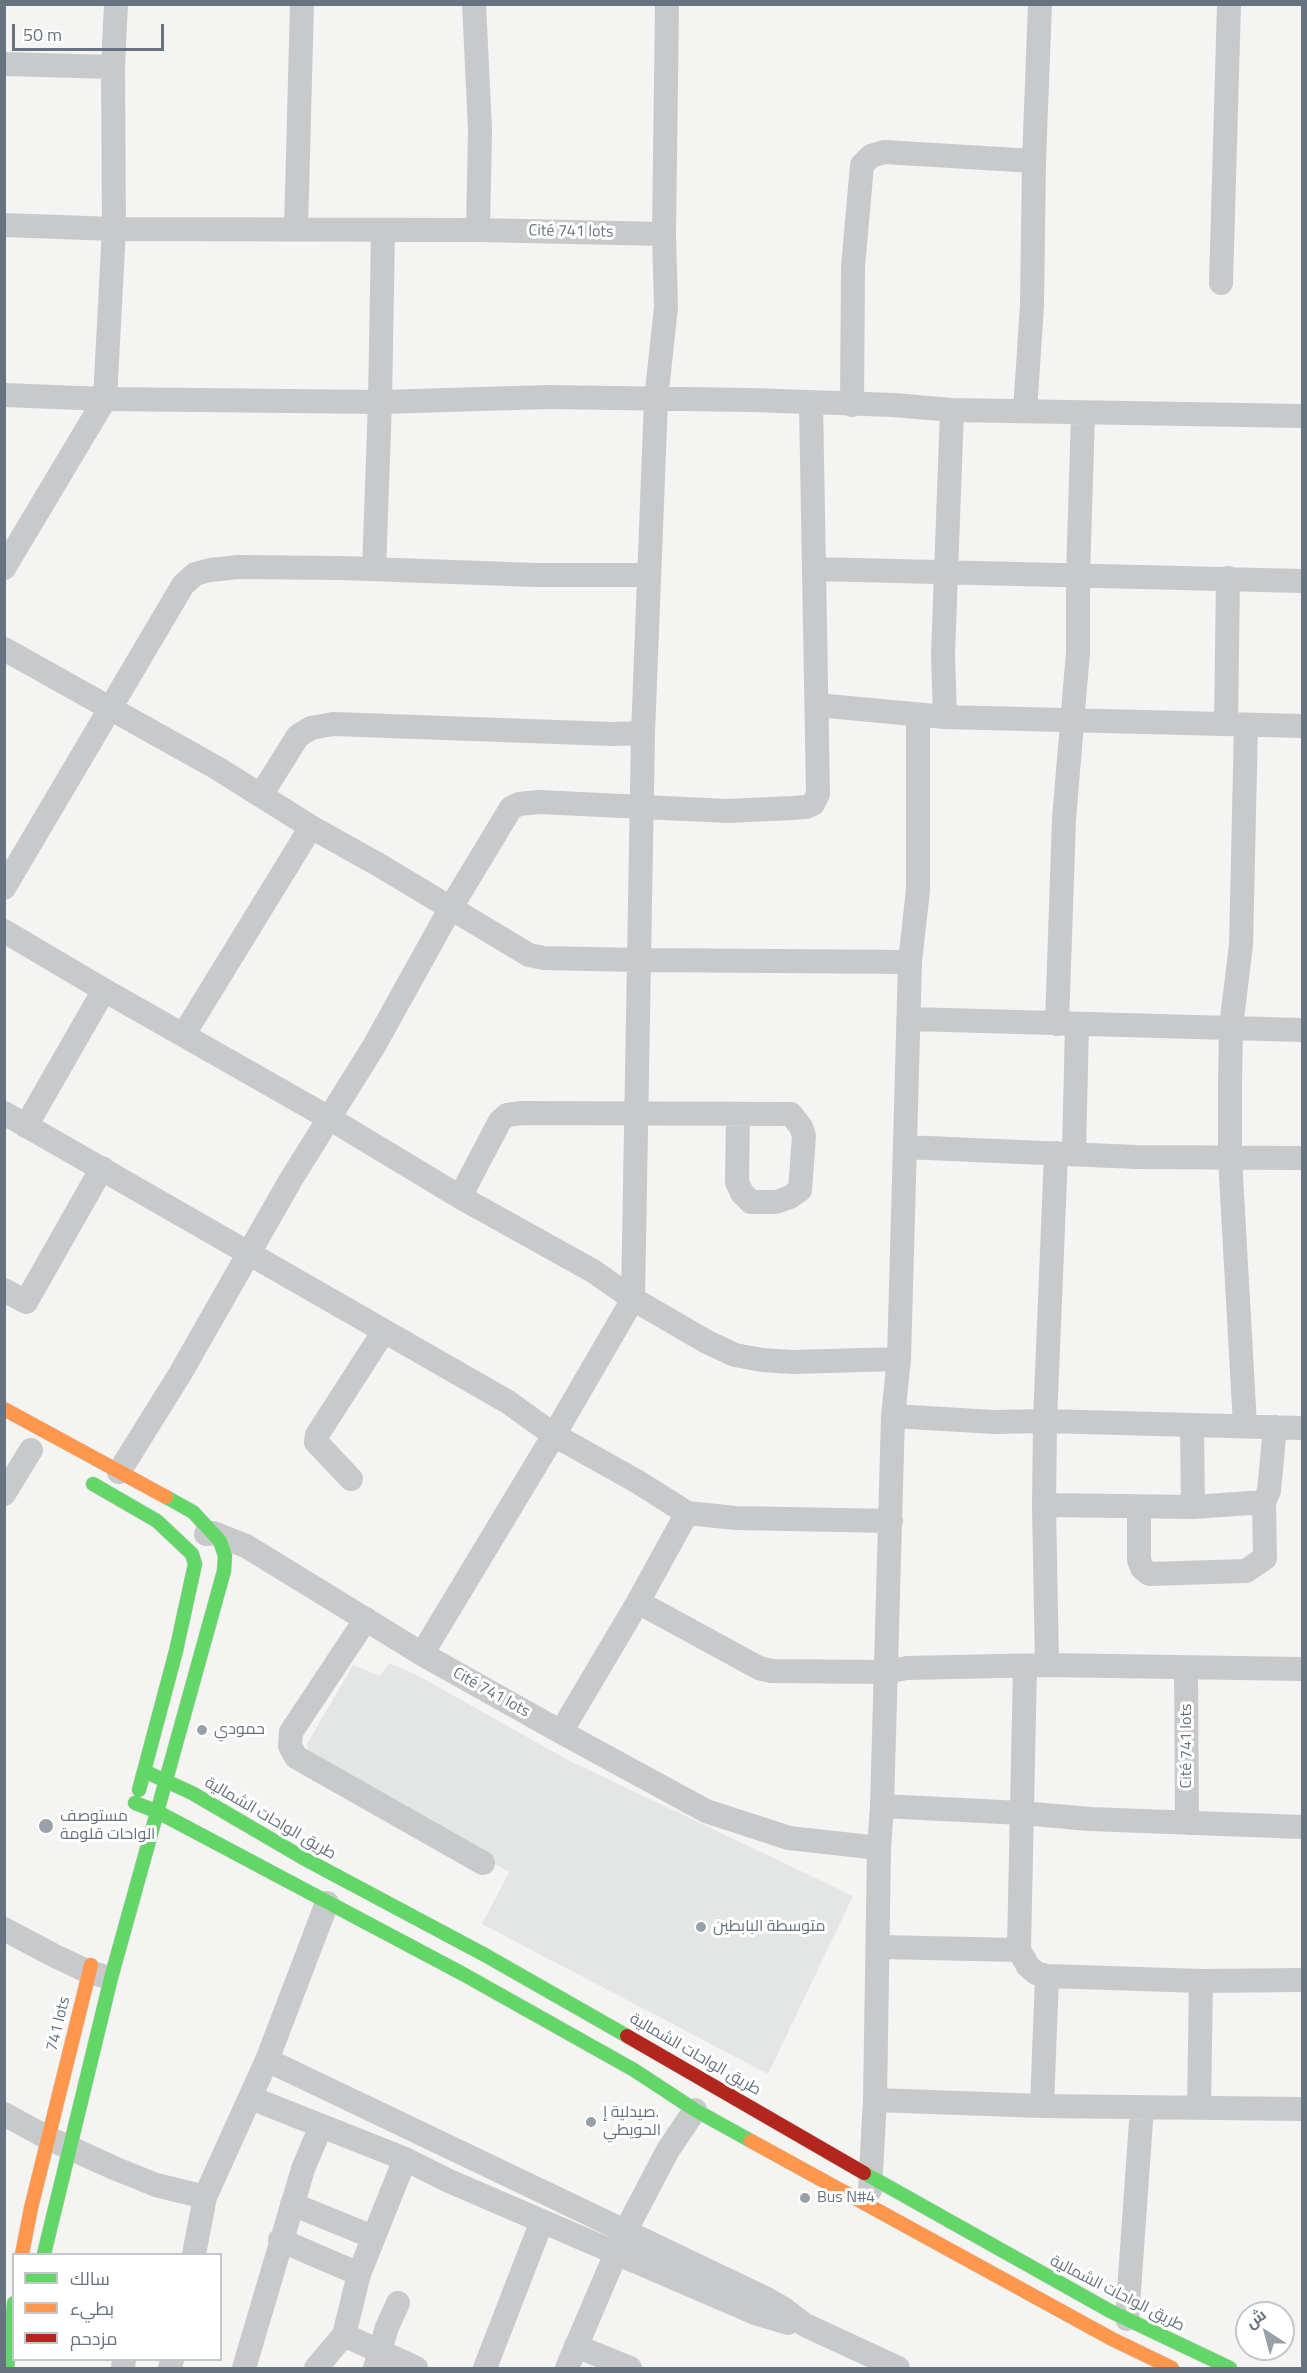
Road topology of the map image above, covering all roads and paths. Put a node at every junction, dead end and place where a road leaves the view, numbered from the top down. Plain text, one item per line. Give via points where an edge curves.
1 (116, 4) edge
2 (302, 4) edge
3 (474, 4) edge
4 (667, 4) edge
5 (1040, 4) edge
6 (1229, 4) edge
7 (4, 63) edge
8 (113, 66) junction
9 (1034, 161) junction
10 (4, 225) edge
11 (114, 229) junction
12 (296, 229) junction
13 (478, 230) junction
14 (383, 231) junction
15 (664, 234) junction
16 (1221, 283) dead end
17 (4, 395) edge
18 (105, 399) junction
19 (656, 400) junction
20 (380, 402) junction
21 (811, 403) junction
22 (852, 405) junction
23 (952, 410) junction
24 (1025, 411) junction
25 (1083, 414) junction
26 (1302, 416) edge
27 (4, 567) edge
28 (374, 569) junction
29 (815, 569) junction
30 (948, 574) junction
31 (650, 575) junction
32 (1078, 576) junction
33 (1228, 578) junction
34 (1302, 581) edge
35 (4, 649) edge
36 (817, 705) junction
37 (109, 707) junction
38 (918, 715) junction
39 (945, 717) junction
40 (1072, 721) junction
41 (1236, 724) junction
42 (1302, 726) edge
43 (643, 733) junction
44 (261, 795) junction
45 (642, 806) junction
46 (311, 827) junction
47 (4, 888) edge
48 (450, 909) junction
49 (4, 931) edge
50 (638, 960) junction
51 (910, 962) junction
52 (104, 990) junction
53 (910, 1019) junction
54 (1067, 1025) junction
55 (1231, 1027) junction
56 (1302, 1030) edge
57 (184, 1034) junction
58 (4, 1113) edge
59 (635, 1114) junction
60 (738, 1114) dead end
61 (329, 1118) junction
62 (26, 1126) junction
63 (905, 1147) junction
64 (1065, 1153) junction
65 (1230, 1158) junction
66 (1302, 1158) edge
67 (102, 1168) junction
68 (460, 1197) junction
69 (248, 1252) junction
70 (4, 1290) edge
71 (633, 1299) junction
72 (384, 1331) junction
73 (899, 1359) junction
74 (4, 1409) edge
75 (893, 1416) junction
76 (1045, 1421) junction
77 (1245, 1425) junction
78 (1192, 1426) junction
79 (1275, 1427) junction
80 (1302, 1428) edge
81 (554, 1435) junction
82 (31, 1450) dead end
83 (119, 1472) junction
84 (79, 1476) dead end
85 (351, 1479) dead end
86 (4, 1494) edge
87 (1264, 1502) junction
88 (1044, 1505) junction
89 (1139, 1507) junction
90 (1193, 1507) junction
91 (687, 1513) junction
92 (891, 1521) junction
93 (213, 1533) junction
94 (178, 1539) junction
95 (638, 1602) junction
96 (366, 1619) junction
97 (422, 1654) junction
98 (1036, 1666) junction
99 (1186, 1668) junction
100 (1302, 1669) edge
101 (885, 1672) junction
102 (561, 1732) junction
103 (144, 1771) junction
104 (167, 1780) junction
105 (882, 1806) junction
106 (156, 1811) junction
107 (1021, 1813) junction
108 (1187, 1823) junction
109 (1302, 1827) edge
110 (879, 1848) junction
111 (483, 1863) dead end
112 (327, 1903) junction
113 (4, 1929) edge
114 (879, 1947) junction
115 (1019, 1950) junction
116 (99, 1966) junction
117 (1047, 1976) junction
118 (1302, 1980) edge
119 (1201, 1981) junction
120 (267, 2060) junction
121 (251, 2098) junction
122 (875, 2100) junction
123 (1042, 2106) junction
124 (1142, 2107) junction
125 (1199, 2108) junction
126 (1302, 2109) edge
127 (695, 2110) junction
128 (4, 2114) edge
129 (321, 2126) junction
130 (48, 2138) junction
131 (71, 2148) junction
132 (405, 2159) junction
133 (872, 2175) junction
134 (204, 2197) junction
135 (292, 2205) junction
136 (868, 2207) junction
137 (542, 2221) junction
138 (373, 2237) junction
139 (280, 2240) junction
140 (621, 2241) junction
141 (22, 2253) edge
142 (44, 2253) edge
143 (194, 2253) edge
144 (359, 2274) junction
145 (398, 2303) dead end
146 (10, 2313) edge
147 (1127, 2319) junction
148 (344, 2335) junction
149 (576, 2346) junction
150 (377, 2360) edge
151 (870, 2363) edge
152 (7, 2368) edge
153 (244, 2368) edge
154 (316, 2368) edge
155 (416, 2368) edge
156 (485, 2368) edge
157 (567, 2368) edge
158 (630, 2368) edge
159 (898, 2368) edge
160 (1172, 2368) edge
161 (1230, 2368) edge

1 - 8 street
2 - 12 street
3 - 13 street via 480,129
4 - 15 street
5 - 9 street
6 - 16 street
7 - 8 street
8 - 11 street
9 - 22 street via 884,152 871,156 862,165 853,267
9 - 24 street via 1032,305
10 - 11 street, Cité 741 lots
11 - 12 street, Cité 741 lots
11 - 18 street
12 - 14 street, Cité 741 lots
13 - 14 street, Cité 741 lots
13 - 15 street, Cité 741 lots
14 - 20 street
15 - 19 street via 666,307
17 - 18 street
18 - 20 street
18 - 27 street
19 - 20 street via 548,397
19 - 21 street
19 - 31 street
20 - 28 street
21 - 22 street
21 - 29 street
22 - 23 street
23 - 24 street
23 - 30 street
24 - 25 street
25 - 26 street
25 - 32 street
28 - 31 street
28 - 37 street via 238,567 195,574 183,585
29 - 30 street
29 - 36 street
30 - 32 street
30 - 39 street via 943,655
31 - 43 street
32 - 33 street
32 - 40 street via 1078,652
33 - 34 street
33 - 41 street
35 - 37 street
36 - 38 street
36 - 45 street via 818,794 813,804 727,811
37 - 44 street
37 - 47 street
38 - 39 street
38 - 51 street via 918,890
39 - 40 street
40 - 41 street
40 - 54 street via 1064,819
41 - 42 street
41 - 55 street via 1241,945
43 - 44 street via 333,724 311,728 298,736
43 - 45 street
44 - 46 street
45 - 48 street via 519,804 512,808
45 - 50 street
46 - 48 street
46 - 57 street
48 - 50 street via 529,955
48 - 61 street
49 - 52 street
50 - 51 street
50 - 59 street
51 - 53 street
52 - 57 street
52 - 62 street
53 - 54 street
53 - 63 street
54 - 55 street
54 - 64 street
55 - 56 street
55 - 65 street
57 - 61 street
58 - 62 street
59 - 60 street
59 - 68 street via 507,1115 491,1136
59 - 71 street
61 - 68 street
61 - 69 street
62 - 67 street
63 - 64 street
63 - 73 street
64 - 65 street
64 - 76 street
65 - 66 street
65 - 77 street
67 - 69 street
67 - 70 street via 26,1302
68 - 71 street via 593,1271
69 - 72 street
69 - 83 street
71 - 73 street via 735,1355 792,1362
71 - 81 street
72 - 81 street via 508,1402
72 - 85 street via 316,1435 316,1442
73 - 75 street
74 - 83 main road
75 - 76 street
75 - 92 street
76 - 78 street
76 - 88 street
77 - 78 street
77 - 79 street
78 - 90 street
79 - 80 street
79 - 87 street via 1269,1491
81 - 91 street
81 - 97 street
82 - 86 street
83 - 93 main road via 193,1512
84 - 94 main road via 158,1521
87 - 89 street via 1265,1558 1246,1571 1149,1574 1139,1560
87 - 90 street
88 - 89 street
88 - 98 street
89 - 90 street
91 - 92 street via 736,1518
91 - 95 street
92 - 101 street
93 - 94 street
93 - 96 street, Cité 741 lots via 246,1546
93 - 104 main road via 224,1551 224,1571
94 - 103 main road via 192,1554 195,1564
95 - 101 street via 759,1668 785,1672
95 - 102 street
96 - 97 street, Cité 741 lots
96 - 111 street via 291,1732 290,1746 296,1757
97 - 102 street, Cité 741 lots
98 - 99 street
98 - 101 street via 907,1668
98 - 107 street
99 - 100 street
99 - 108 street, Cité 741 lots
101 - 105 street
102 - 110 street, Cité 741 lots via 706,1810 789,1838
103 - 104 main road, طريق الواحات الشمالية
103 - 106 main road via 134,1809
104 - 106 main road
104 - 133 main road, طريق الواحات الشمالية via 495,1960
105 - 107 street
105 - 110 street
106 - 112 main road
106 - 116 main road
107 - 108 street
107 - 115 street
108 - 109 street
110 - 114 street
112 - 120 street
112 - 127 main road via 535,2014
113 - 116 street
114 - 115 street
114 - 122 street
115 - 117 street via 1028,1966
116 - 130 main road, 741 lots
116 - 131 main road
117 - 119 street
117 - 123 street
118 - 119 street
119 - 125 street
120 - 121 street
120 - 140 street via 539,2192
121 - 129 street
121 - 134 street
122 - 123 street
122 - 133 street
123 - 124 street
124 - 125 street
124 - 147 street
125 - 126 street
127 - 136 main road
127 - 140 street
128 - 130 street
129 - 132 street
129 - 135 street
130 - 131 street
130 - 141 main road, 741 lots
131 - 134 street via 156,2185
131 - 142 main road
132 - 137 street
132 - 138 street
133 - 136 street
133 - 147 main road, طريق الواحات الشمالية
134 - 143 street
135 - 138 street
135 - 139 street
136 - 160 main road
137 - 140 street
137 - 156 street
138 - 144 street
139 - 144 street
139 - 153 street
140 - 149 street
140 - 151 street via 755,2313 805,2325
144 - 148 street
145 - 150 street
146 - 152 main road
147 - 161 main road, طريق الواحات الشمالية
148 - 150 street
148 - 154 street
149 - 157 street
149 - 158 street
150 - 155 street
151 - 159 street

